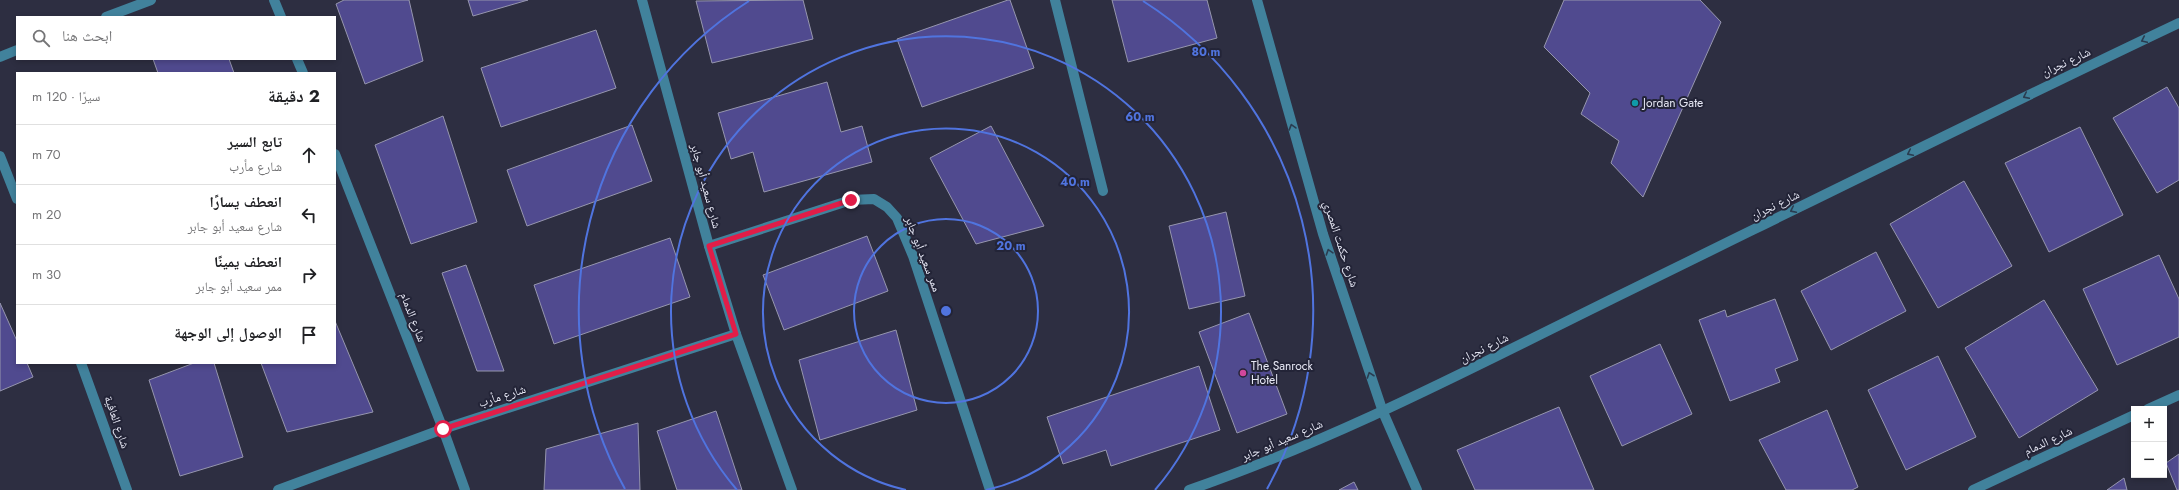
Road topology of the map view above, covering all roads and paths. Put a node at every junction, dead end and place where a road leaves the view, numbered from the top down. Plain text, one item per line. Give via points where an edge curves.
1 (151, 0) edge
2 (274, 0) edge
3 (642, 0) edge
4 (1055, 0) edge
5 (1257, 0) edge
6 (109, 16) edge
7 (281, 16) edge
8 (2179, 23) edge
9 (16, 50) edge
10 (0, 57) edge
11 (297, 60) edge
12 (303, 72) edge
13 (0, 156) edge
14 (336, 157) edge
15 (1103, 191) dead end
16 (16, 196) edge
17 (709, 246) junction
18 (736, 334) junction
19 (81, 364) edge
20 (2179, 395) edge
21 (2155, 406) edge
22 (1383, 412) junction
23 (2131, 417) edge
24 (443, 429) junction
25 (127, 490) edge
26 (278, 490) edge
27 (465, 490) edge
28 (792, 490) edge
29 (990, 490) edge
30 (1189, 490) edge
31 (1417, 490) edge
32 (1973, 490) edge

1 - 6 street
2 - 7 street
3 - 17 street, شارع سعيد أبو جابر
4 - 15 street
22 -> 5 street, شارع حكمت المصري via 1323,234
8 -> 22 street, شارع نجران
9 - 10 street
11 - 12 street
13 - 16 street
14 - 24 street, شارع الدمام
17 - 18 street, شارع سعيد أبو جابر
17 - 29 street, ممر سعيد أبو جابر via 851,200 874,200 887,207 897,218 913,256
18 - 24 street, شارع مأرب
18 - 28 street, شارع سعيد أبو جابر
19 - 25 street, شارع العافية
20 - 21 street
22 - 30 street, شارع سعيد أبو جابر via 1232,475
22 - 31 street, شارع حكمت المصري
23 - 32 street, شارع الدمام
24 - 26 street, شارع مأرب
24 - 27 street, شارع الدمام

